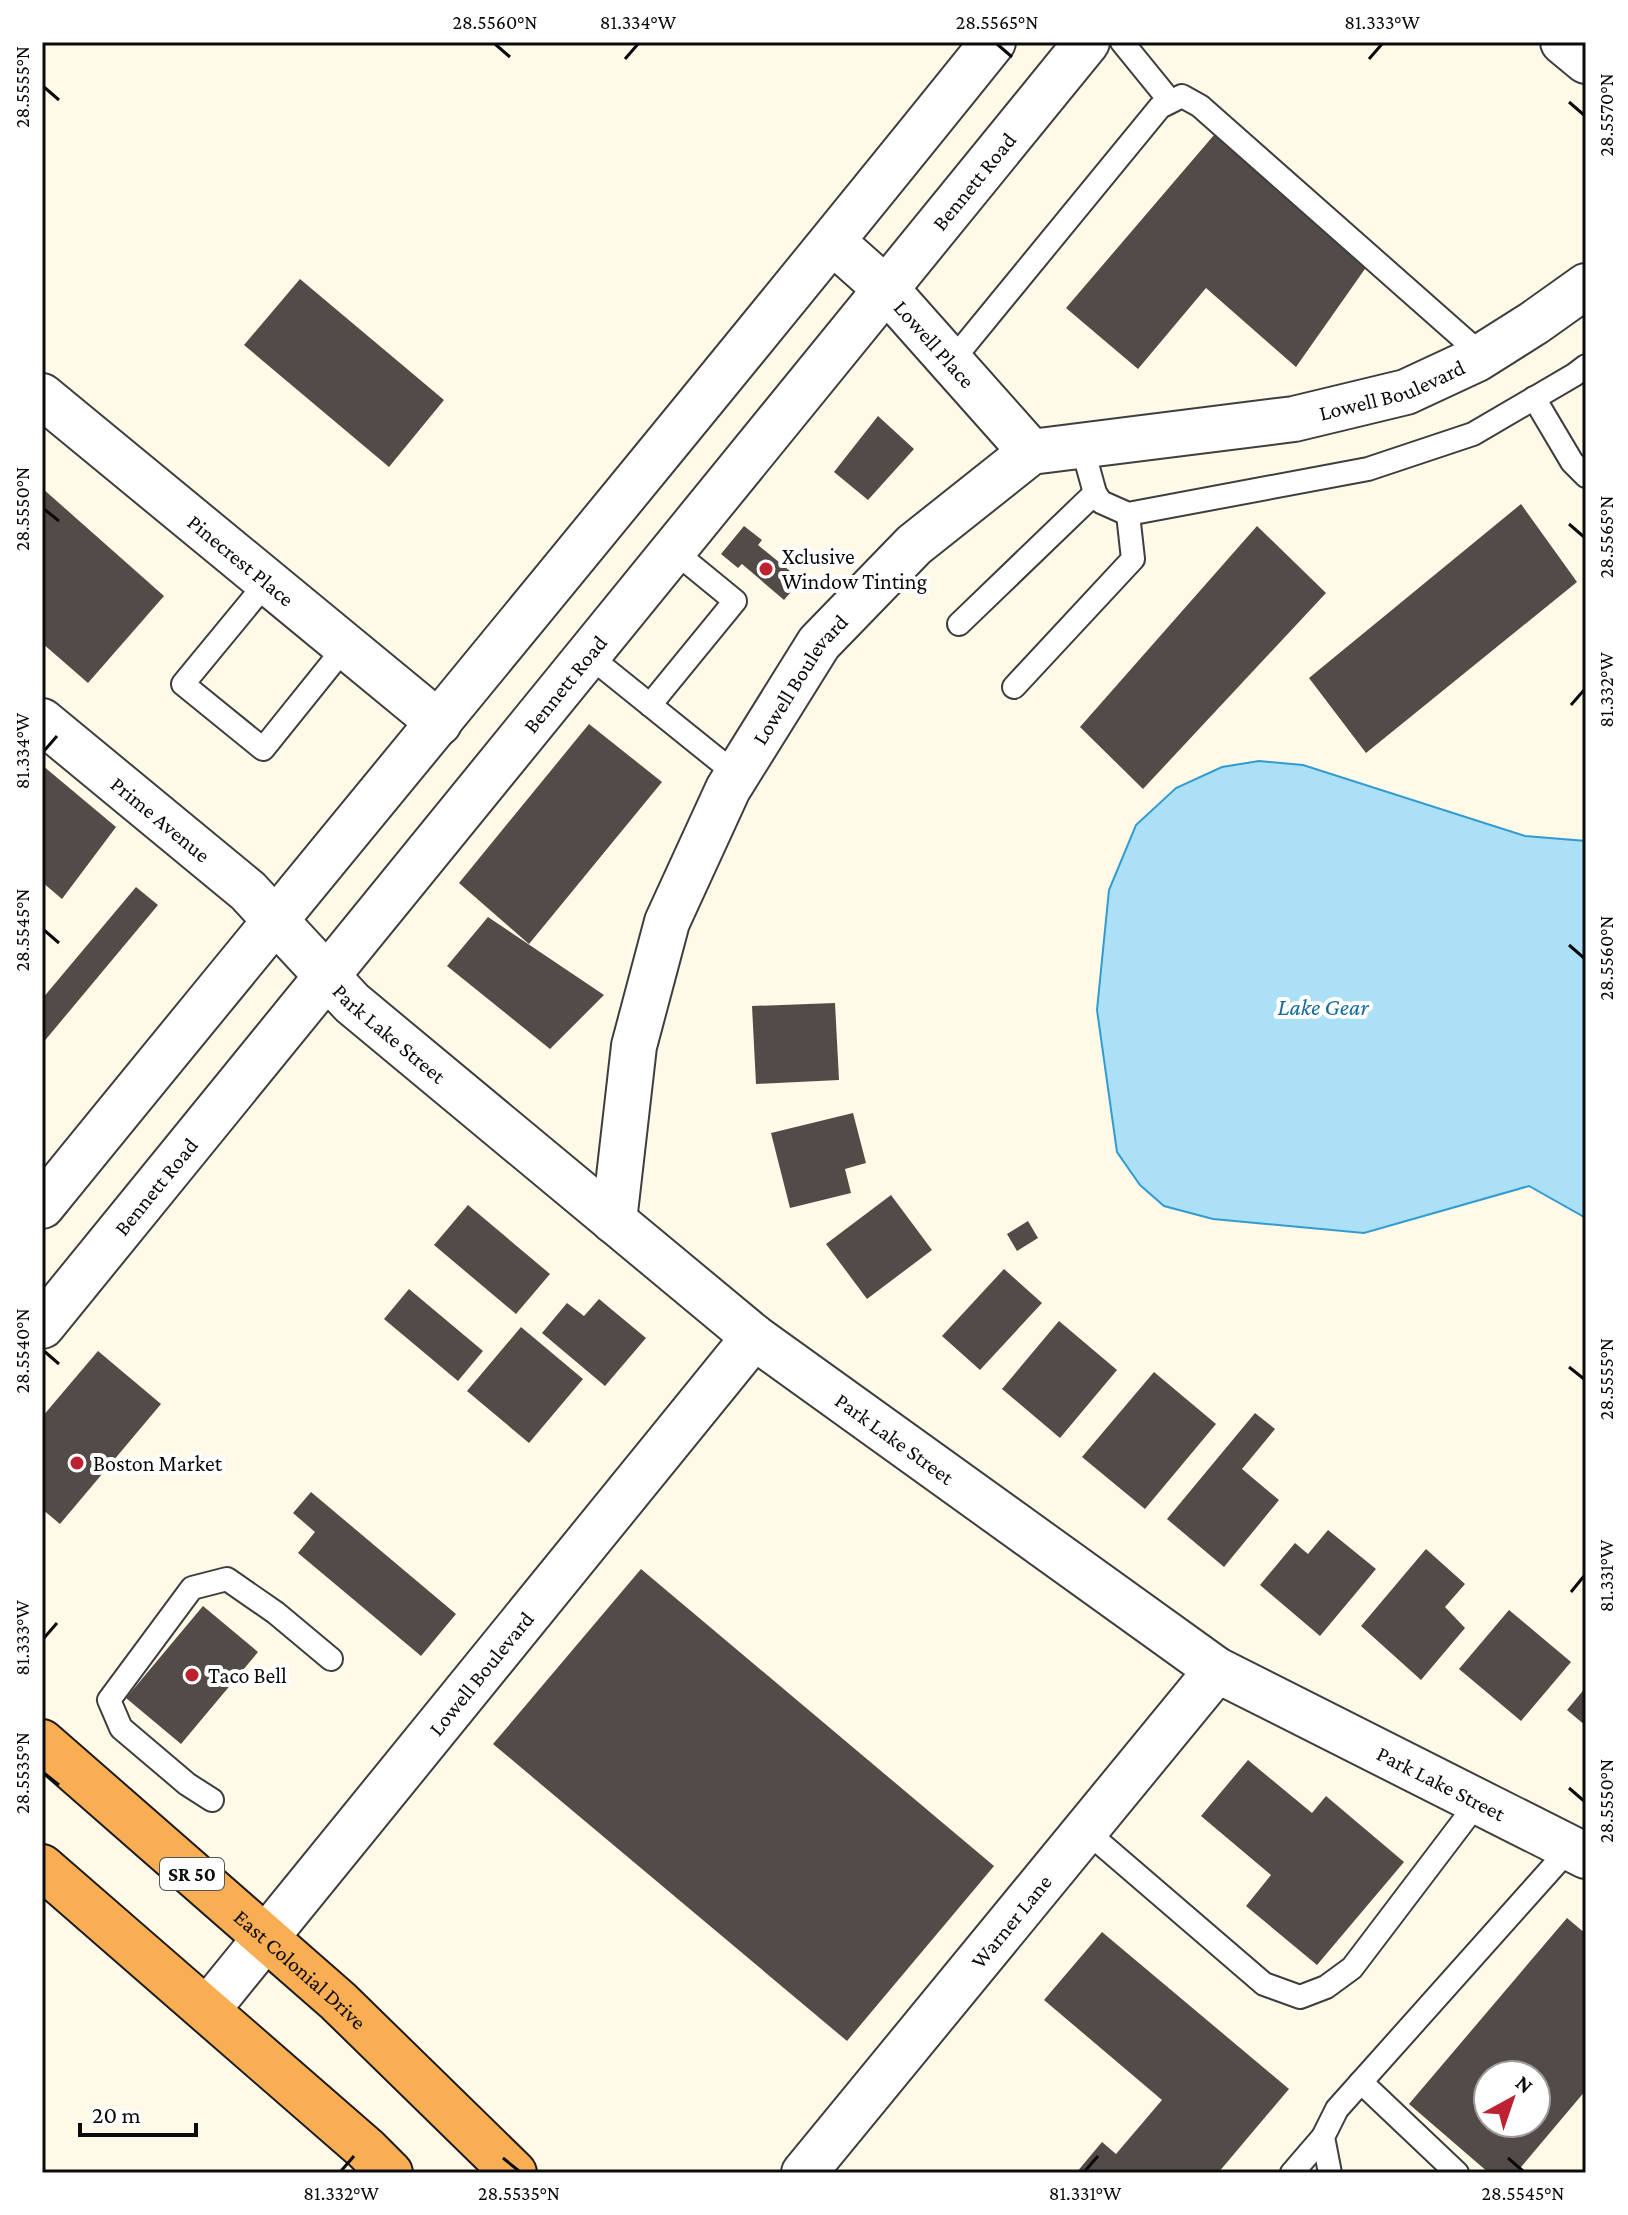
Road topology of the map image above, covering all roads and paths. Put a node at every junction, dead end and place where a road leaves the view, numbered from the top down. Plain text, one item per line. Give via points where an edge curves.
1 (993, 42) edge
2 (1087, 42) edge
3 (1122, 42) edge
4 (1563, 42) edge
5 (1586, 61) edge
6 (1170, 101) junction
7 (833, 242) junction
8 (1586, 286) edge
9 (887, 290) junction
10 (1483, 356) junction
11 (951, 362) junction
12 (1586, 366) edge
13 (42, 396) edge
14 (1534, 398) junction
15 (1082, 446) junction
16 (1031, 452) junction
17 (1586, 476) edge
18 (1095, 493) junction
19 (1128, 514) junction
20 (674, 551) junction
21 (267, 582) junction
22 (959, 624) dead end
23 (345, 647) junction
24 (588, 655) junction
25 (1014, 687) dead end
26 (650, 705) junction
27 (42, 721) edge
28 (439, 723) junction
29 (737, 775) junction
30 (275, 920) junction
31 (326, 975) junction
32 (42, 1206) edge
33 (614, 1221) junction
34 (42, 1326) edge
35 (754, 1337) junction
36 (331, 1659) dead end
37 (1217, 1670) junction
38 (42, 1742) edge
39 (212, 1800) dead end
40 (1478, 1802) junction
41 (1085, 1830) junction
42 (1578, 1852) edge
43 (42, 1867) edge
44 (265, 1937) junction
45 (207, 2010) junction
46 (1361, 2082) junction
47 (1323, 2137) junction
48 (390, 2173) edge
49 (514, 2173) edge
50 (804, 2173) edge
51 (1292, 2173) edge
52 (1330, 2173) edge
53 (1457, 2173) edge

1 - 7 street
2 - 9 street, Bennett Road
3 - 6 lane
4 - 5 street
6 - 10 lane via 1182,96 1200,106
6 - 11 lane
7 - 9 street, Lowell Place
7 - 28 street
8 - 10 street, Lowell Boulevard
9 - 11 street, Lowell Place
9 - 20 street, Bennett Road
10 - 15 street, Lowell Boulevard via 1406,392 1294,419
11 - 16 street, Lowell Place
12 - 14 lane
13 - 21 street, Pinecrest Place
14 - 17 lane
14 - 19 lane via 1473,434 1368,469
15 - 16 street, Lowell Boulevard
15 - 18 lane
16 - 29 street, Lowell Boulevard via 914,545 819,643
18 - 19 lane via 1101,502
18 - 22 lane
19 - 25 lane via 1133,559
20 - 24 street, Bennett Road
20 - 26 lane via 735,601
21 - 23 street, Pinecrest Place
21 - 23 lane via 183,684 263,749
23 - 28 street, Pinecrest Place
24 - 26 lane
24 - 31 street, Bennett Road
26 - 29 lane
27 - 30 street, Prime Avenue via 248,891
28 - 30 street
29 - 33 street, Lowell Boulevard via 667,922 634,1046
30 - 31 street, Park Lake Street
30 - 32 street
31 - 33 street, Park Lake Street via 352,1003
31 - 34 street, Bennett Road
33 - 35 street, Park Lake Street
35 - 37 street, Park Lake Street
35 - 44 street, Lowell Boulevard
36 - 39 lane via 227,1579 192,1588 109,1700 121,1728
37 - 40 street, Park Lake Street
37 - 41 street, Warner Lane
38 - 44 highway, East Colonial Drive / SR 50
40 - 41 lane via 1352,1968 1300,1997 1264,1984
40 - 42 street, Park Lake Street
41 - 50 street, Warner Lane
42 - 46 lane
43 - 45 highway
44 - 45 street, Lowell Boulevard
44 - 49 highway, East Colonial Drive / SR 50
45 - 48 highway
46 - 47 lane via 1337,2109
46 - 53 lane
47 - 51 lane
47 - 52 lane

